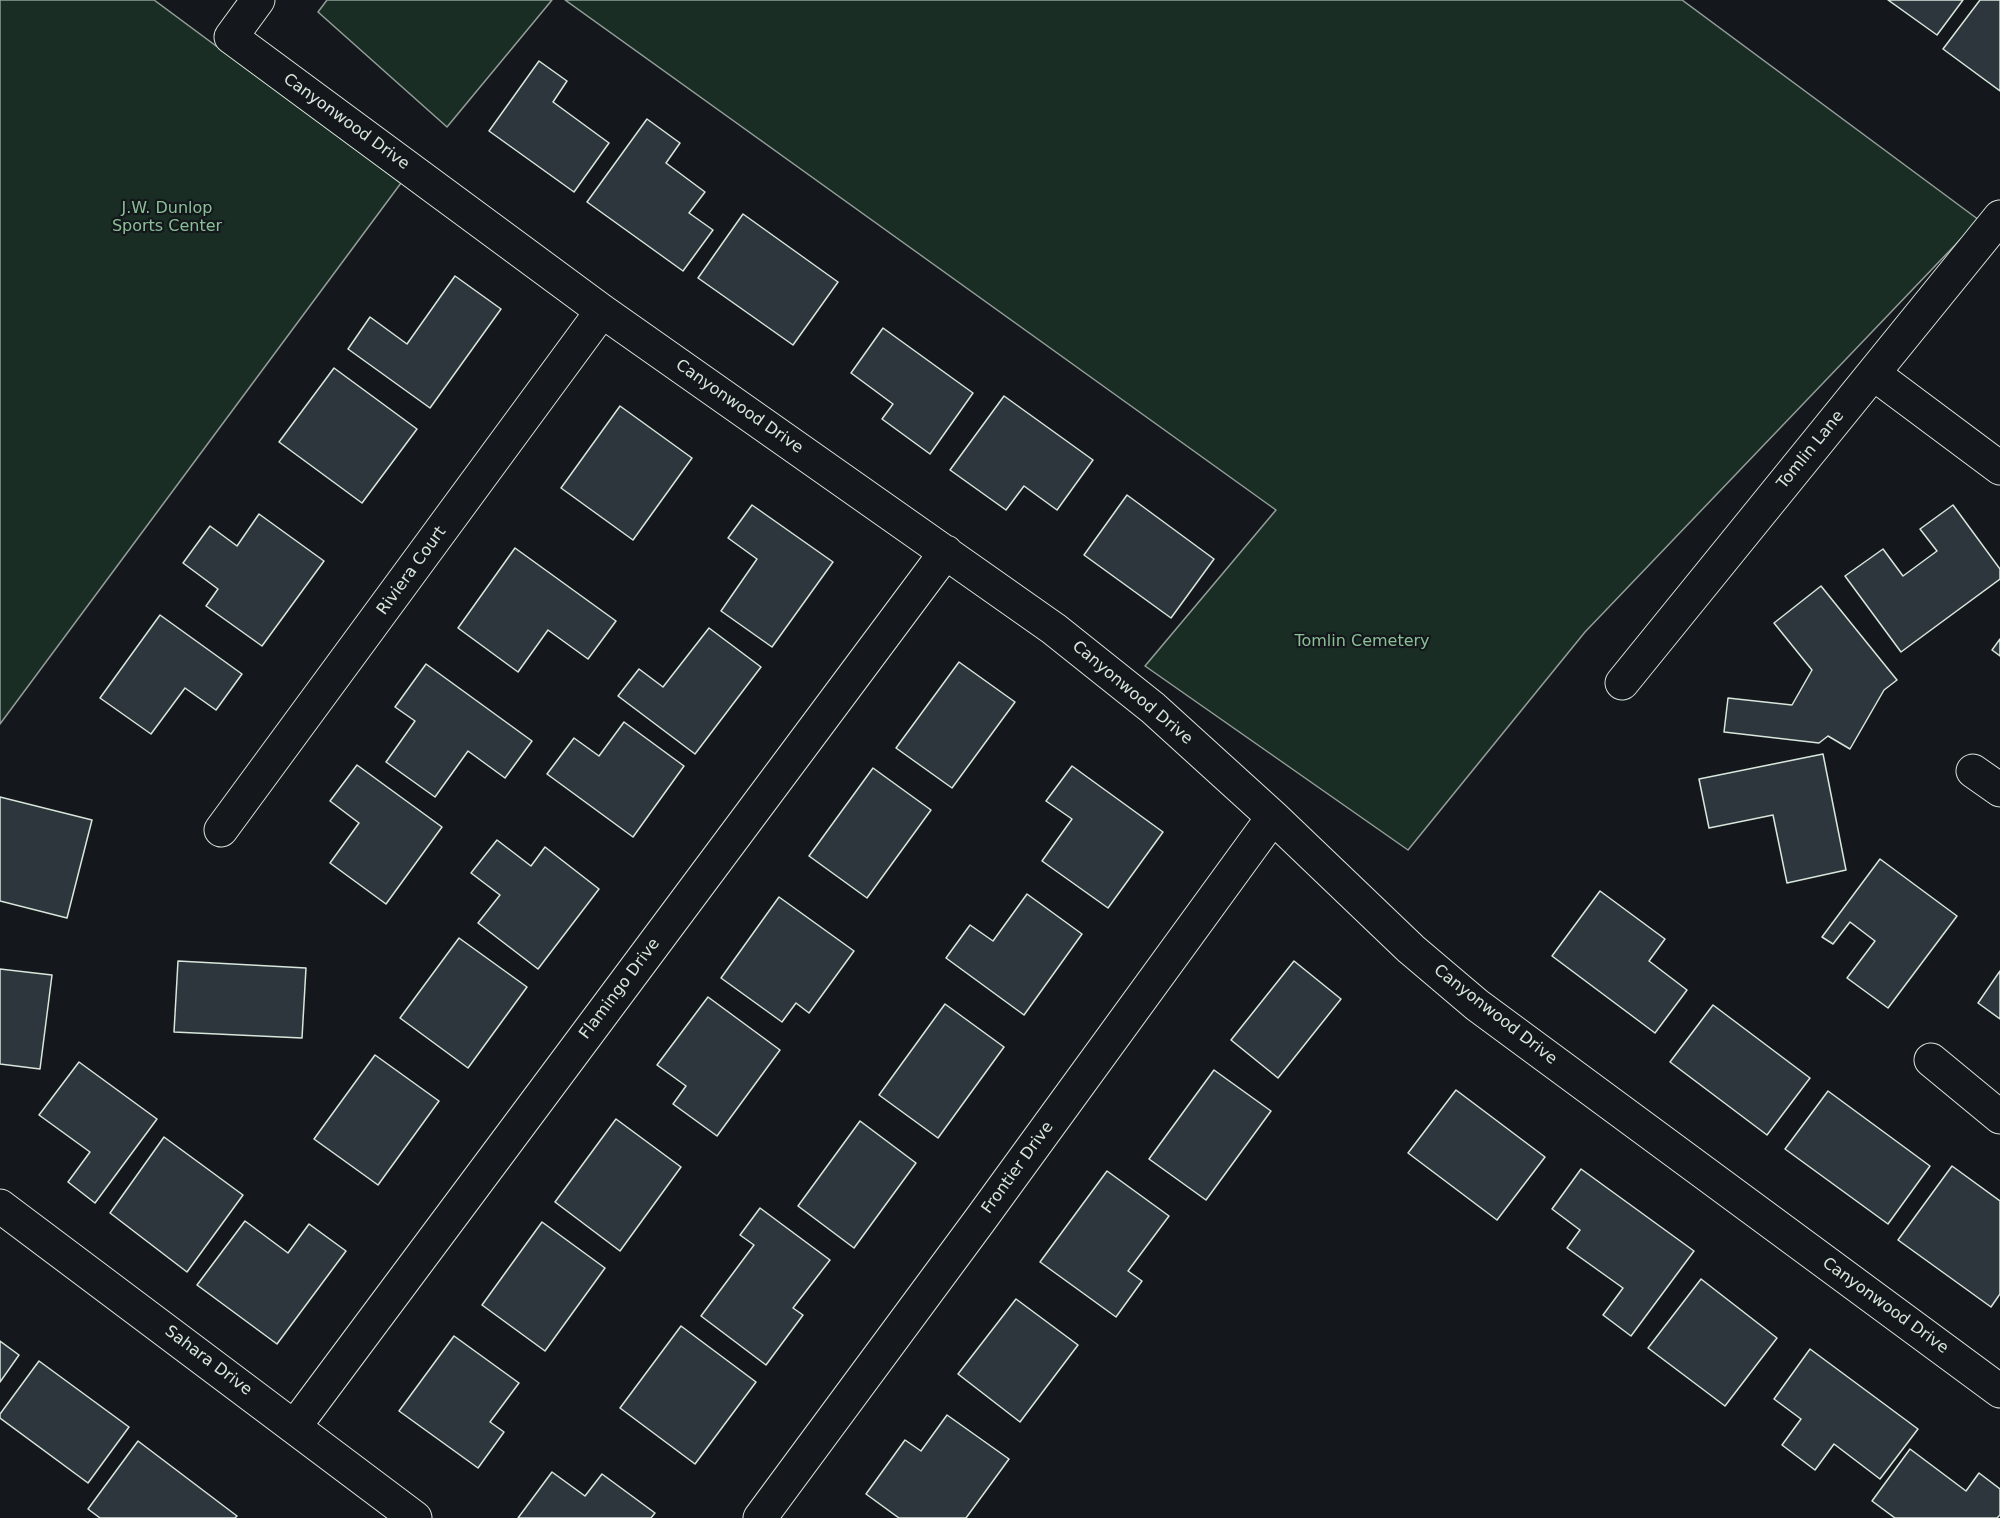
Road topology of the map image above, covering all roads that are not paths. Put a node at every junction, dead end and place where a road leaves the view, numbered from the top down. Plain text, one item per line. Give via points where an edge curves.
1 (258, 0) edge
2 (2000, 217) edge
3 (602, 311) junction
4 (1874, 374) junction
5 (2000, 468) edge
6 (946, 552) junction
7 (1622, 683) dead end
8 (1973, 771) dead end
9 (2000, 790) edge
10 (1273, 817) junction
11 (221, 830) dead end
12 (1931, 1060) dead end
13 (2000, 1117) edge
14 (0, 1206) edge
15 (2000, 1390) edge
16 (295, 1426) junction
17 (415, 1518) edge
18 (760, 1518) edge

1 - 3 street, Canyonwood Drive via 231,37
2 - 4 street, Tomlin Lane
3 - 6 street, Canyonwood Drive
3 - 11 street, Riviera Court
4 - 5 street
4 - 7 street, Tomlin Lane
6 - 10 street, Canyonwood Drive via 1054,629 1153,708
6 - 16 street, Flamingo Drive
8 - 9 street
10 - 15 street, Canyonwood Drive via 1411,949 1477,1005
10 - 18 street, Frontier Drive
12 - 13 street
14 - 16 street, Sahara Drive
16 - 17 street, Sahara Drive

